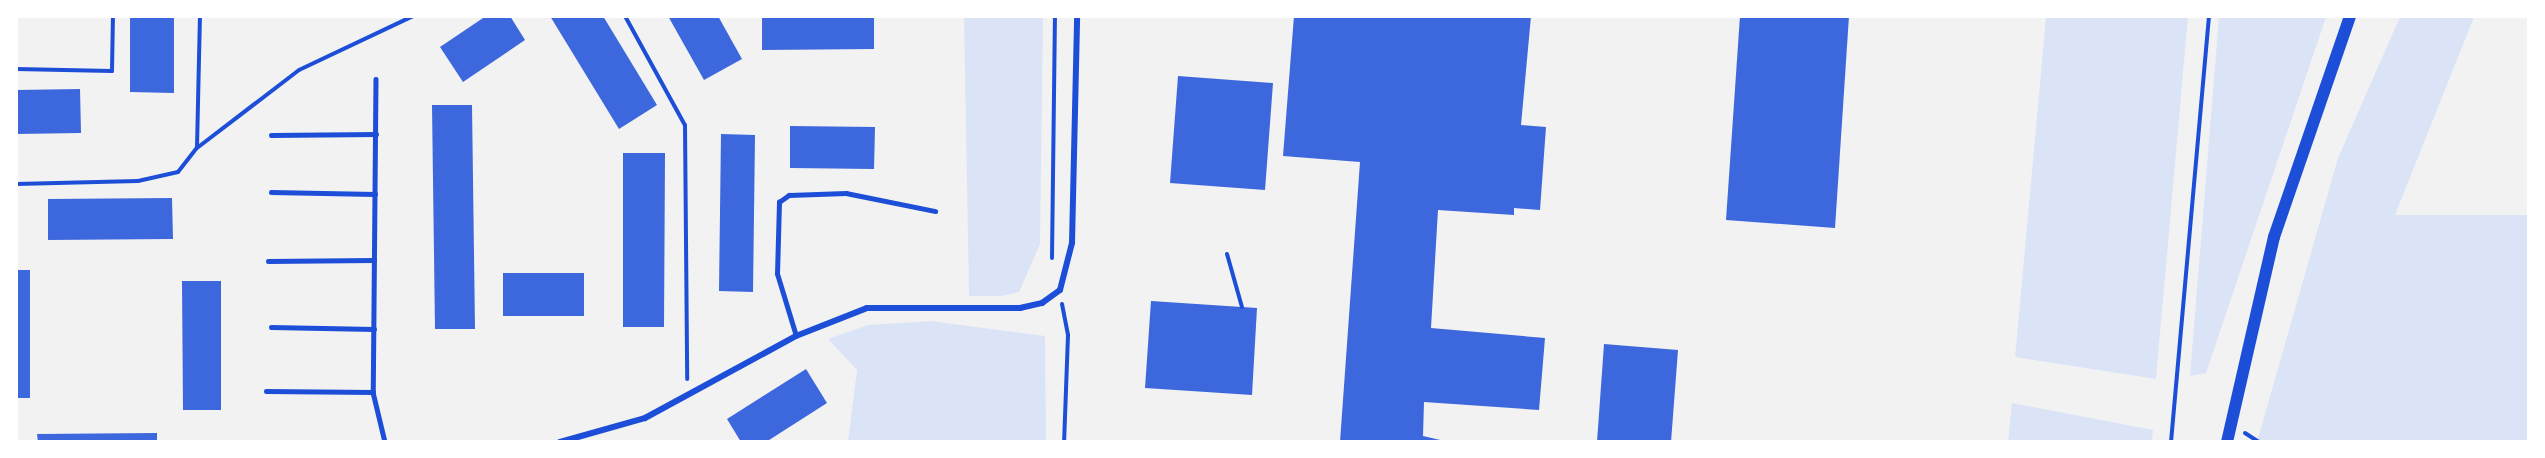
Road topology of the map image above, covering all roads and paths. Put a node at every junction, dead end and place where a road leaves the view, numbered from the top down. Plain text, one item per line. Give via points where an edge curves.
1 (113, 16) edge
2 (200, 16) edge
3 (413, 16) edge
4 (625, 16) edge
5 (1055, 16) edge
6 (1077, 16) edge
7 (2209, 16) edge
8 (2350, 16) edge
9 (16, 69) edge
10 (376, 79) dead end
11 (376, 134) junction
12 (271, 135) dead end
13 (197, 148) junction
14 (16, 184) edge
15 (271, 192) dead end
16 (375, 194) junction
17 (934, 211) dead end
18 (1227, 254) dead end
19 (374, 260) junction
20 (268, 261) dead end
21 (1060, 290) junction
22 (1242, 307) dead end
23 (271, 327) dead end
24 (374, 329) junction
25 (796, 336) junction
26 (266, 391) dead end
27 (374, 392) junction
28 (687, 392) junction
29 (385, 441) edge
30 (560, 441) edge
31 (1064, 441) edge
32 (2171, 441) edge
33 (2227, 441) edge

1 - 9 path via 112,71
2 - 13 path
3 - 13 path via 298,70
4 - 28 path via 685,125
5 - 21 path via 1049,246
6 - 21 street via 1072,243
7 - 32 path
8 - 33 main road via 2274,237
10 - 11 lane
11 - 12 lane
11 - 16 lane
13 - 14 path via 178,172 138,181
15 - 16 lane
16 - 19 lane
17 - 25 lane via 846,193 789,195 779,202 777,274
18 - 22 path
19 - 20 lane
19 - 24 lane
21 - 25 street via 1042,303 1020,308 867,308
21 - 31 path via 1068,335
23 - 24 lane
24 - 27 lane
25 - 28 street
26 - 27 lane
27 - 29 lane
28 - 30 street via 645,418

